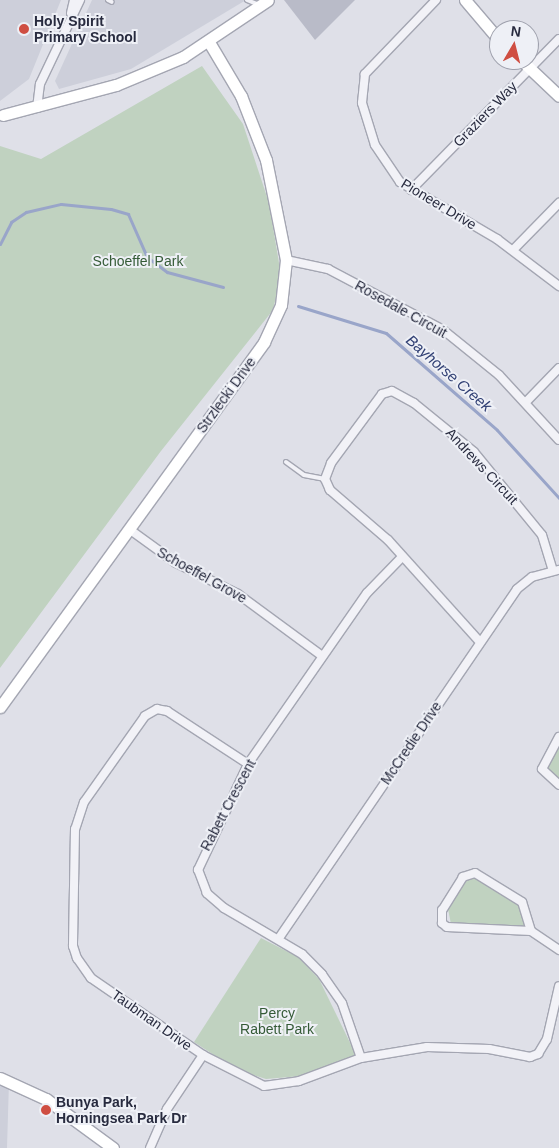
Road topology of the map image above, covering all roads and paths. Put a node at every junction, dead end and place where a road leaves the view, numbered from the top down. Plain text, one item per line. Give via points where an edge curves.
1 (74, 0) edge
2 (80, 0) edge
3 (247, 0) edge
4 (436, 0) edge
5 (465, 0) edge
6 (265, 3) edge
7 (71, 13) junction
8 (489, 28) edge
9 (559, 39) edge
10 (209, 42) junction
11 (539, 58) edge
12 (527, 70) edge
13 (531, 70) edge
14 (559, 96) edge
15 (37, 108) junction
16 (4, 116) dead end
17 (411, 190) junction
18 (559, 203) edge
19 (513, 250) junction
20 (286, 260) junction
21 (559, 286) edge
22 (559, 368) edge
23 (526, 402) junction
24 (559, 440) edge
25 (286, 462) dead end
26 (325, 479) junction
27 (129, 529) junction
28 (401, 558) junction
29 (556, 570) edge
30 (480, 642) junction
31 (322, 656) junction
32 (0, 707) edge
33 (559, 738) edge
34 (248, 764) junction
35 (559, 785) edge
36 (531, 932) junction
37 (279, 938) junction
38 (559, 950) edge
39 (559, 986) edge
40 (203, 1055) junction
41 (361, 1058) junction
42 (0, 1078) edge
43 (113, 1148) edge
44 (150, 1148) edge

1 - 7 street
2 - 7 street
3 - 6 lane
4 - 17 street, Pioneer Drive via 375,61 362,82 362,103 380,156
5 - 8 street
6 - 10 street
7 - 15 street via 40,84
9 - 11 street, Graziers Way
10 - 15 street via 116,85
10 - 20 street, Strzlecki Drive via 255,128
12 - 17 street, Graziers Way
13 - 14 street
15 - 16 street
17 - 19 street, Pioneer Drive
18 - 19 street
19 - 21 street, Pioneer Drive
20 - 23 street, Rosedale Circuit via 328,269 423,317 481,359
20 - 27 street, Strzlecki Drive via 281,305 271,331
22 - 23 street
23 - 24 street, Rosedale Circuit
25 - 26 lane via 304,475
26 - 28 street via 330,490 368,520
26 - 29 street, Andrews Circuit via 331,463 382,394 392,391 443,424 508,490 542,536
27 - 31 street, Schoeffel Grove via 176,563 238,594
27 - 32 street, Strzlecki Drive
28 - 30 street
28 - 31 street, Rabett Crescent via 380,577
29 - 30 street, McCredie Drive via 523,582
30 - 37 street, McCredie Drive
31 - 34 street, Rabett Crescent
33 - 35 street via 542,769
34 - 37 street, Rabett Crescent via 200,857 199,879 224,908
34 - 40 street, Taubman Drive via 167,711 157,709 146,716 84,802 75,828 76,958 92,978
36 - 36 street via 456,929 442,923 442,910 464,876 475,872 522,902
36 - 38 street
37 - 41 street, Rabett Crescent via 302,954 332,988 342,1003
39 - 41 street, Taubman Drive via 547,1039 538,1054 530,1057 452,1047
40 - 41 street, Taubman Drive via 264,1086 299,1081
40 - 44 street via 167,1109
42 - 43 street via 46,1099

